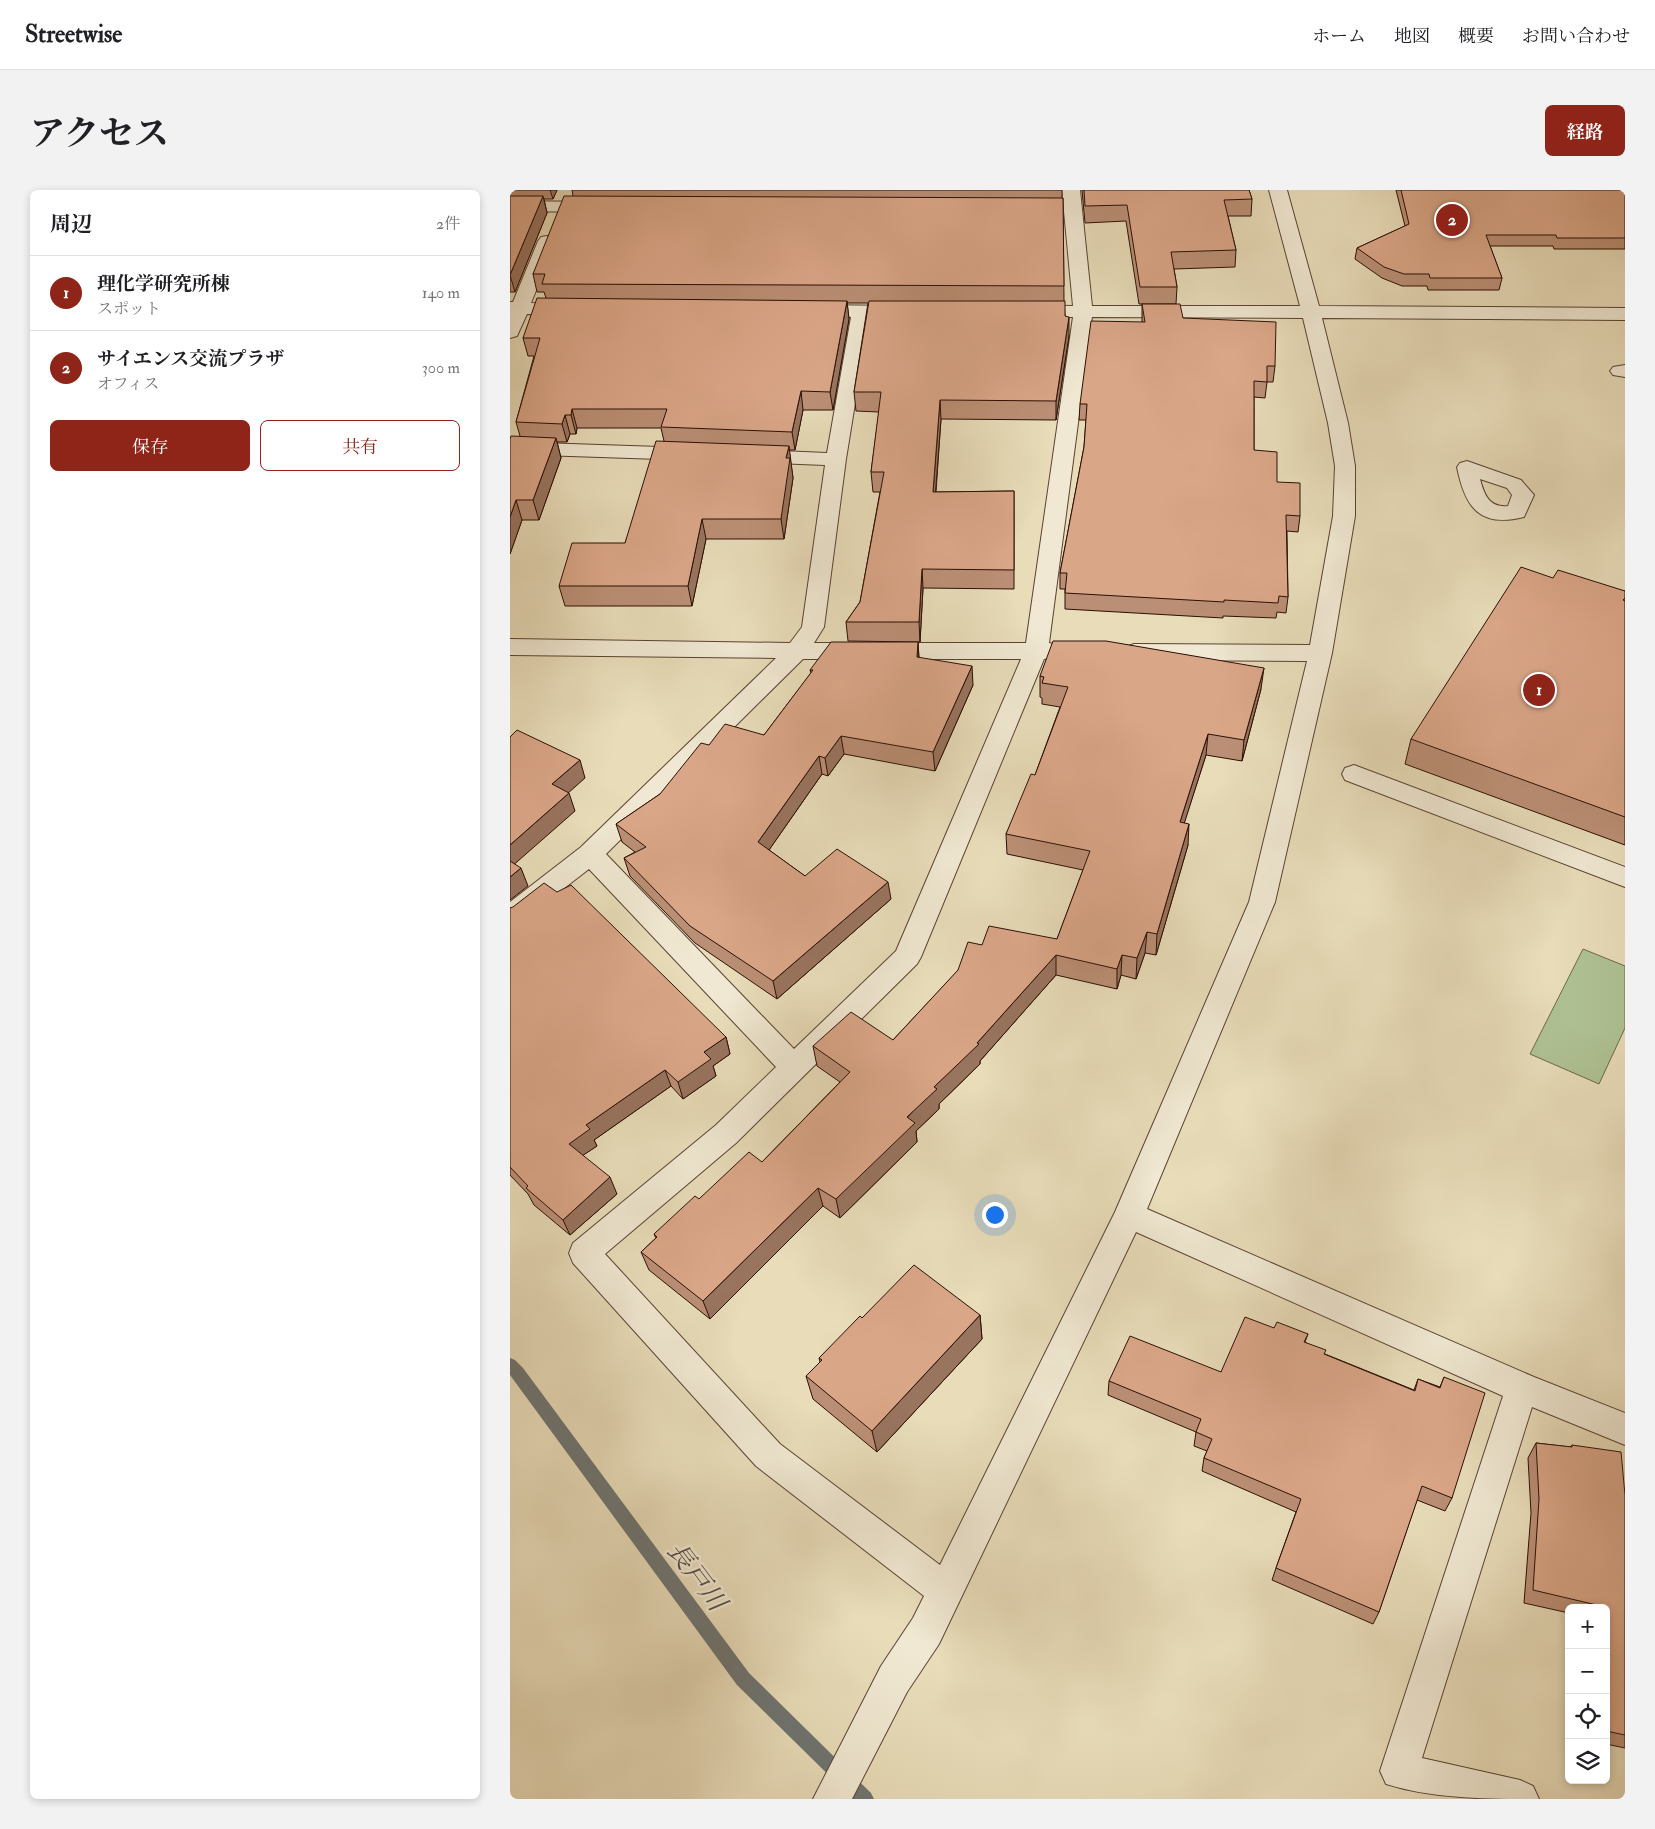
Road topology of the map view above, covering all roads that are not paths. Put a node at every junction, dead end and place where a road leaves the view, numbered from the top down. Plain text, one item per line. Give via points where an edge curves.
1 (1071, 190) edge
2 (1278, 190) edge
3 (564, 198) edge
4 (510, 206) edge
5 (611, 207) edge
6 (1053, 208) edge
7 (1073, 208) junction
8 (515, 308) edge
9 (588, 309) edge
10 (792, 311) edge
11 (1006, 311) edge
12 (1083, 311) junction
13 (860, 312) junction
14 (919, 312) edge
15 (1311, 312) junction
16 (1625, 314) edge
17 (510, 332) edge
18 (510, 448) edge
19 (708, 454) edge
20 (738, 456) edge
21 (836, 459) junction
22 (510, 647) edge
23 (797, 651) junction
24 (1036, 651) junction
25 (1076, 651) edge
26 (1115, 651) edge
27 (1320, 653) junction
28 (1354, 774) dead end
29 (590, 854) junction
30 (1625, 877) edge
31 (510, 916) edge
32 (793, 1067) junction
33 (1129, 1215) junction
34 (1522, 1388) junction
35 (1625, 1429) edge
36 (946, 1591) junction
37 (832, 1799) edge
38 (1520, 1799) edge

1 - 7 street
2 - 15 street
3 - 4 street
3 - 5 street
3 - 8 street
6 - 7 street
7 - 12 street
8 - 9 street
8 - 17 street
10 - 13 street
11 - 12 street
12 - 15 street
12 - 24 street
13 - 14 street
13 - 21 street
15 - 16 street
15 - 27 street via 1345,466 1344,516
18 - 19 street
20 - 21 street
21 - 23 street via 813,627
22 - 23 street
23 - 24 street
23 - 29 street
24 - 25 street
24 - 32 street via 907,957
26 - 27 street
27 - 33 street via 1262,902
28 - 30 street
29 - 31 street
29 - 32 street
32 - 36 street via 726,1134 584,1253 768,1455
33 - 34 street
33 - 36 street
34 - 35 street
34 - 38 street via 1399,1771
36 - 37 street via 926,1631 894,1679

